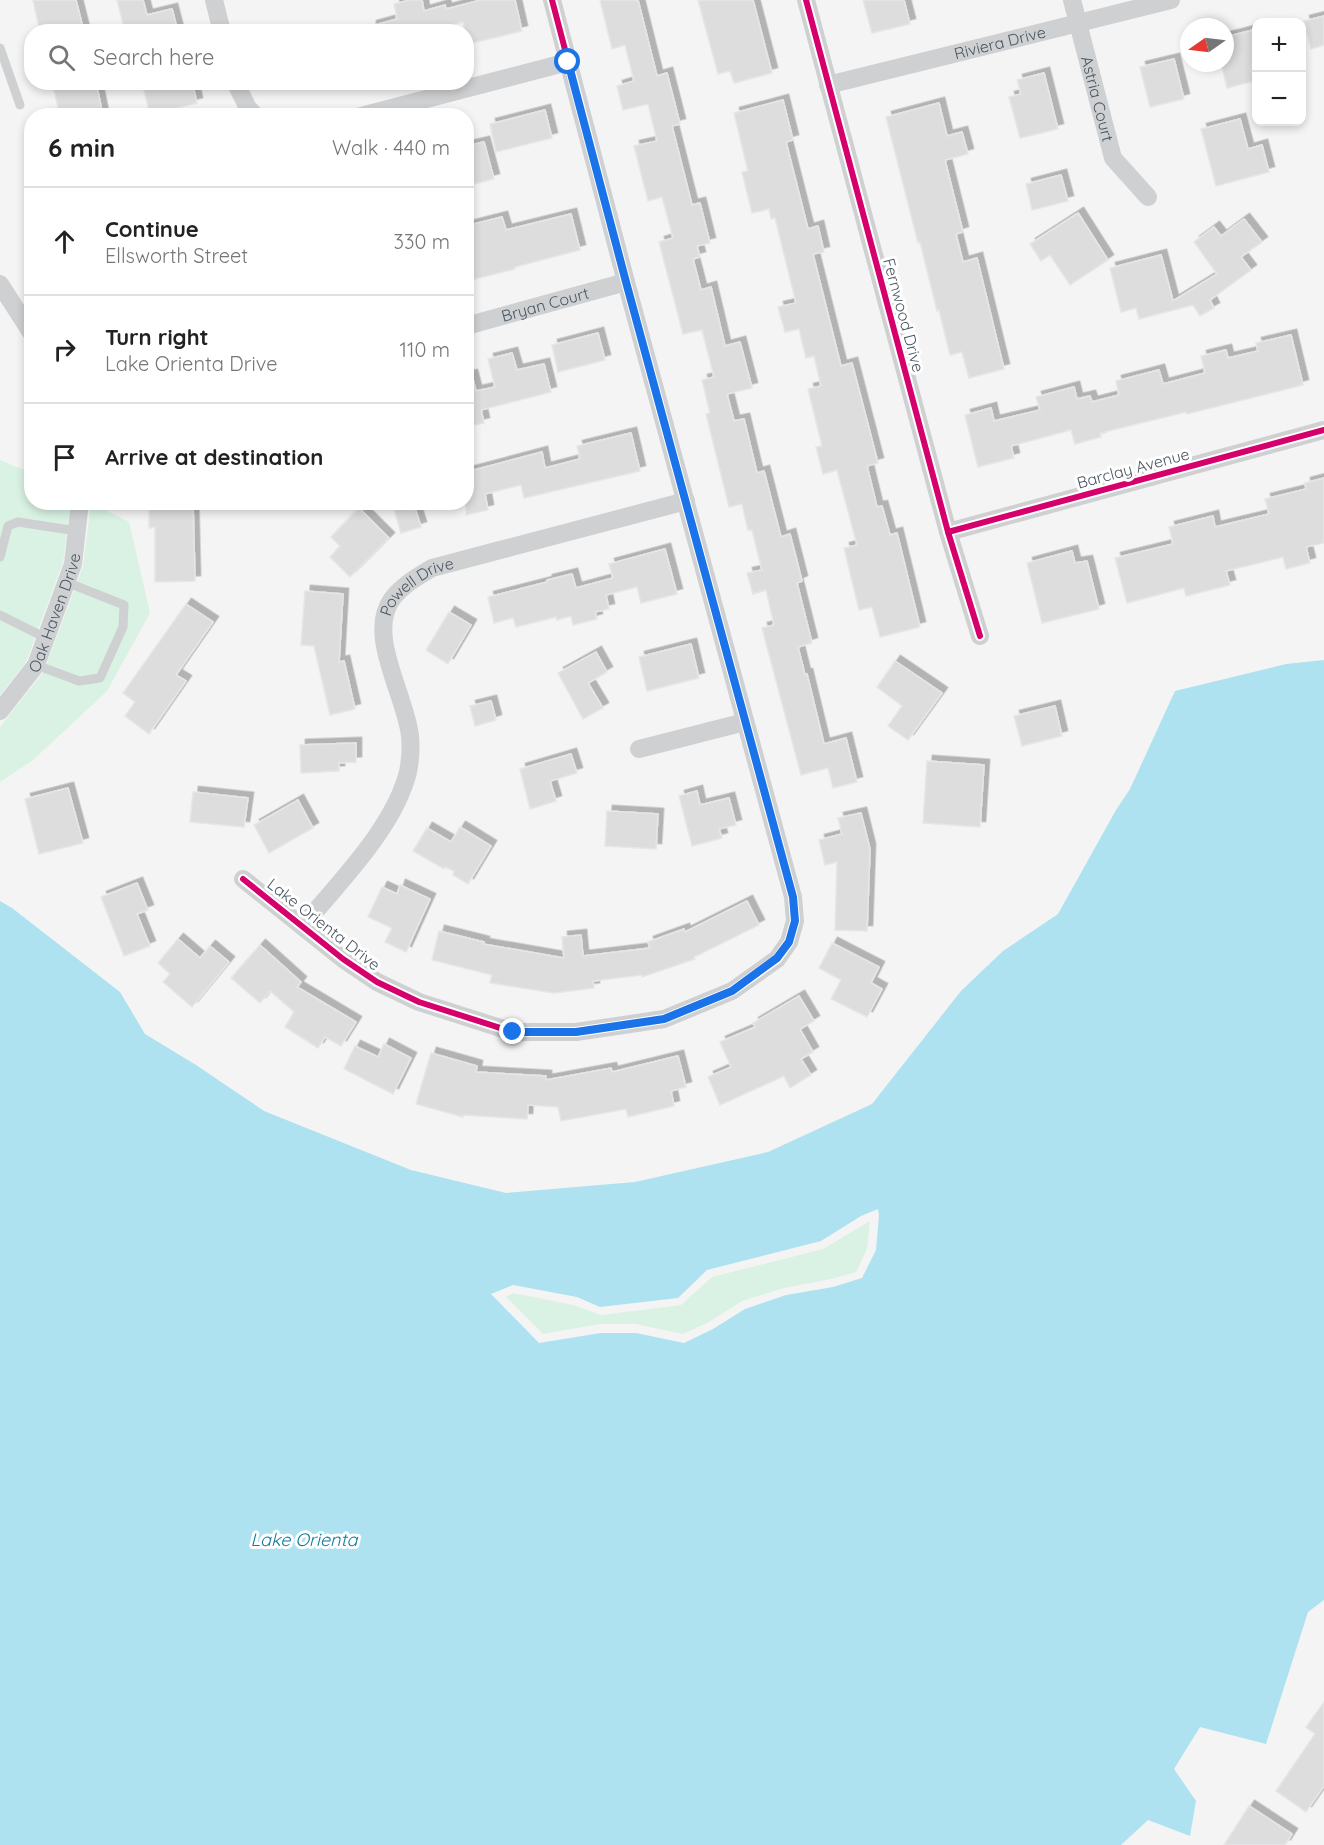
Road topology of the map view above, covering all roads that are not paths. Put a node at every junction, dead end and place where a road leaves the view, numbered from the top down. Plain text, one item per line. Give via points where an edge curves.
1 (214, 0) edge
2 (552, 0) edge
3 (806, 0) edge
4 (1072, 0) edge
5 (1171, 0) edge
6 (220, 24) edge
7 (1078, 24) junction
8 (0, 48) edge
9 (568, 62) junction
10 (828, 85) junction
11 (474, 87) edge
12 (239, 90) edge
13 (461, 90) edge
14 (20, 105) dead end
15 (248, 108) edge
16 (392, 108) edge
17 (1148, 197) dead end
18 (626, 282) junction
19 (0, 284) edge
20 (24, 322) edge
21 (474, 324) edge
22 (1324, 430) edge
23 (686, 501) junction
24 (79, 510) edge
25 (77, 531) junction
26 (948, 532) junction
27 (0, 556) edge
28 (66, 582) junction
29 (0, 615) edge
30 (980, 636) dead end
31 (46, 638) junction
32 (36, 665) junction
33 (0, 711) edge
34 (745, 722) junction
35 (639, 749) dead end
36 (243, 879) dead end
37 (303, 926) junction

1 - 6 street
2 - 9 street
3 - 10 street, Fernwood Drive
4 - 7 street, Astria Court
5 - 7 street, Riviera Drive
7 - 10 street, Riviera Drive
7 - 17 street, Astria Court via 1113,158
8 - 14 lane
9 - 11 street
9 - 18 street
10 - 26 street, Fernwood Drive
12 - 15 street
13 - 16 street
18 - 21 street, Bryan Court
18 - 23 street
19 - 20 street
22 - 26 street, Barclay Avenue
23 - 34 street
23 - 37 street, Powell Drive via 432,568 410,581 392,600 384,618 384,642 410,735 408,770 396,806 362,855
24 - 25 street, Oak Haven Drive
25 - 27 lane via 18,522 8,526
25 - 28 street, Oak Haven Drive via 73,564
26 - 30 street, Fernwood Drive
28 - 31 street, Oak Haven Drive
28 - 32 lane via 124,605 123,627 100,678 79,681
29 - 31 lane
31 - 32 street, Oak Haven Drive
32 - 33 street, Oak Haven Drive
34 - 35 street
34 - 37 street, Lake Orienta Drive via 793,897 795,921 789,942 777,958 732,991 664,1019 576,1032 513,1032 419,1002 377,982
36 - 37 street, Lake Orienta Drive

